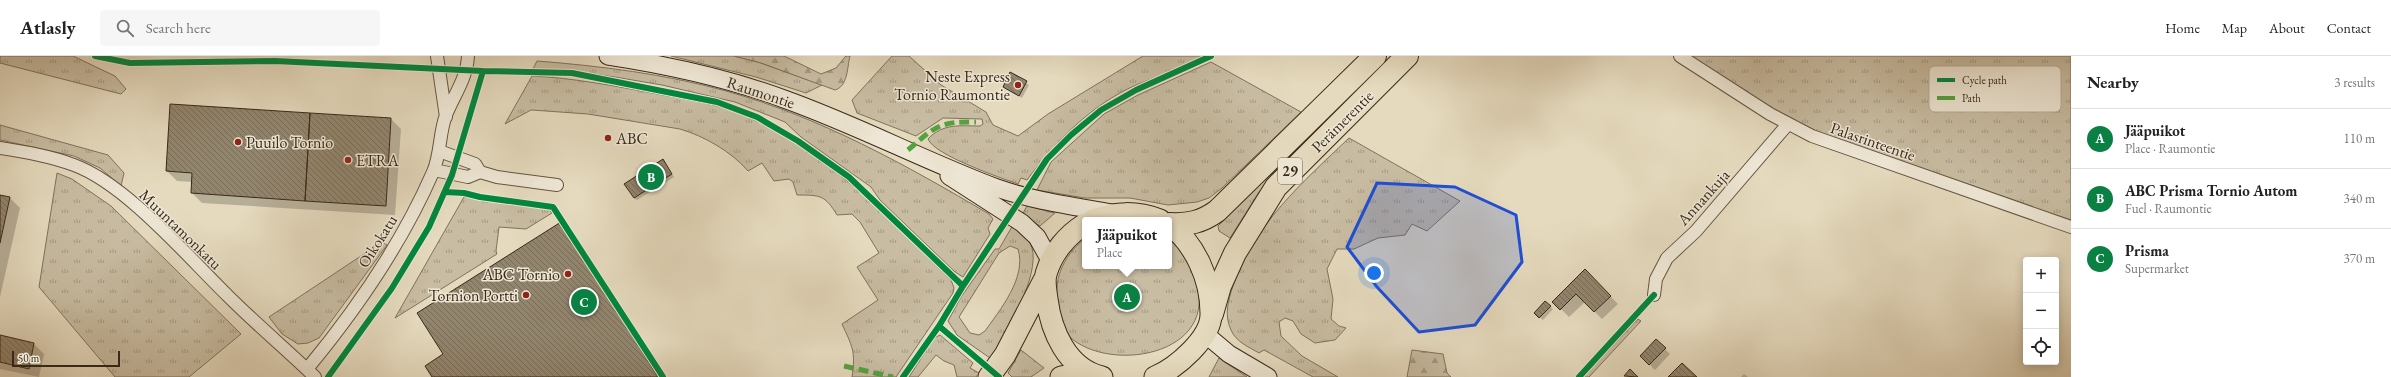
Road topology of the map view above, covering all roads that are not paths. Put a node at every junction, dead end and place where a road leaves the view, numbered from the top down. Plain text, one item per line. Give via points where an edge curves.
1 (437, 56) edge
2 (468, 56) edge
3 (608, 56) edge
4 (1375, 56) edge
5 (1407, 56) edge
6 (1680, 56) edge
7 (446, 117) junction
8 (1788, 124) junction
9 (0, 148) edge
10 (908, 150) junction
11 (439, 151) junction
12 (434, 170) junction
13 (480, 172) junction
14 (557, 184) dead end
15 (1112, 213) junction
16 (1101, 217) edge
17 (1145, 217) edge
18 (1172, 222) edge
19 (1082, 226) edge
20 (2071, 227) edge
21 (1172, 228) edge
22 (1049, 268) junction
23 (1654, 295) dead end
24 (1208, 323) junction
25 (311, 373) edge
26 (1099, 376) edge
27 (989, 377) edge
28 (1061, 377) edge
29 (1155, 377) edge
30 (1268, 377) edge

1 - 7 street, Oikokatu
2 - 7 street, Oikokatu via 467,71
3 - 10 main road, Raumontie via 743,85 814,110
4 - 18 highway, Perämerentie / 29 via 1216,211 1194,223
5 - 24 highway, Perämerentie / 29 via 1276,187 1235,253 1220,286
6 - 8 street, Palasrinteentie
7 - 11 street, Oikokatu
8 - 20 street, Palasrinteentie via 1827,142
8 - 23 street, Annankuja via 1696,231 1667,258 1656,279
9 - 25 street, Muuntamonkatu via 75,165 115,189 142,211 240,308
10 - 15 main road, Raumontie via 997,188 1038,200
10 - 22 main road, Raumontie via 1022,223 1037,237
11 - 12 street, Oikokatu
11 - 13 street via 475,164
12 - 13 street via 468,177
12 - 25 street, Oikokatu via 393,248
13 - 14 street via 497,177
15 - 16 highway, 29
15 - 17 highway, 29
19 - 22 highway via 1067,238
21 - 24 highway via 1195,252 1208,288
22 - 26 highway via 1048,310 1053,329 1074,362
22 - 27 highway via 1006,355
24 - 29 highway, 29 via 1193,349 1181,362
24 - 30 main road via 1229,354
26 - 28 highway via 1077,374

